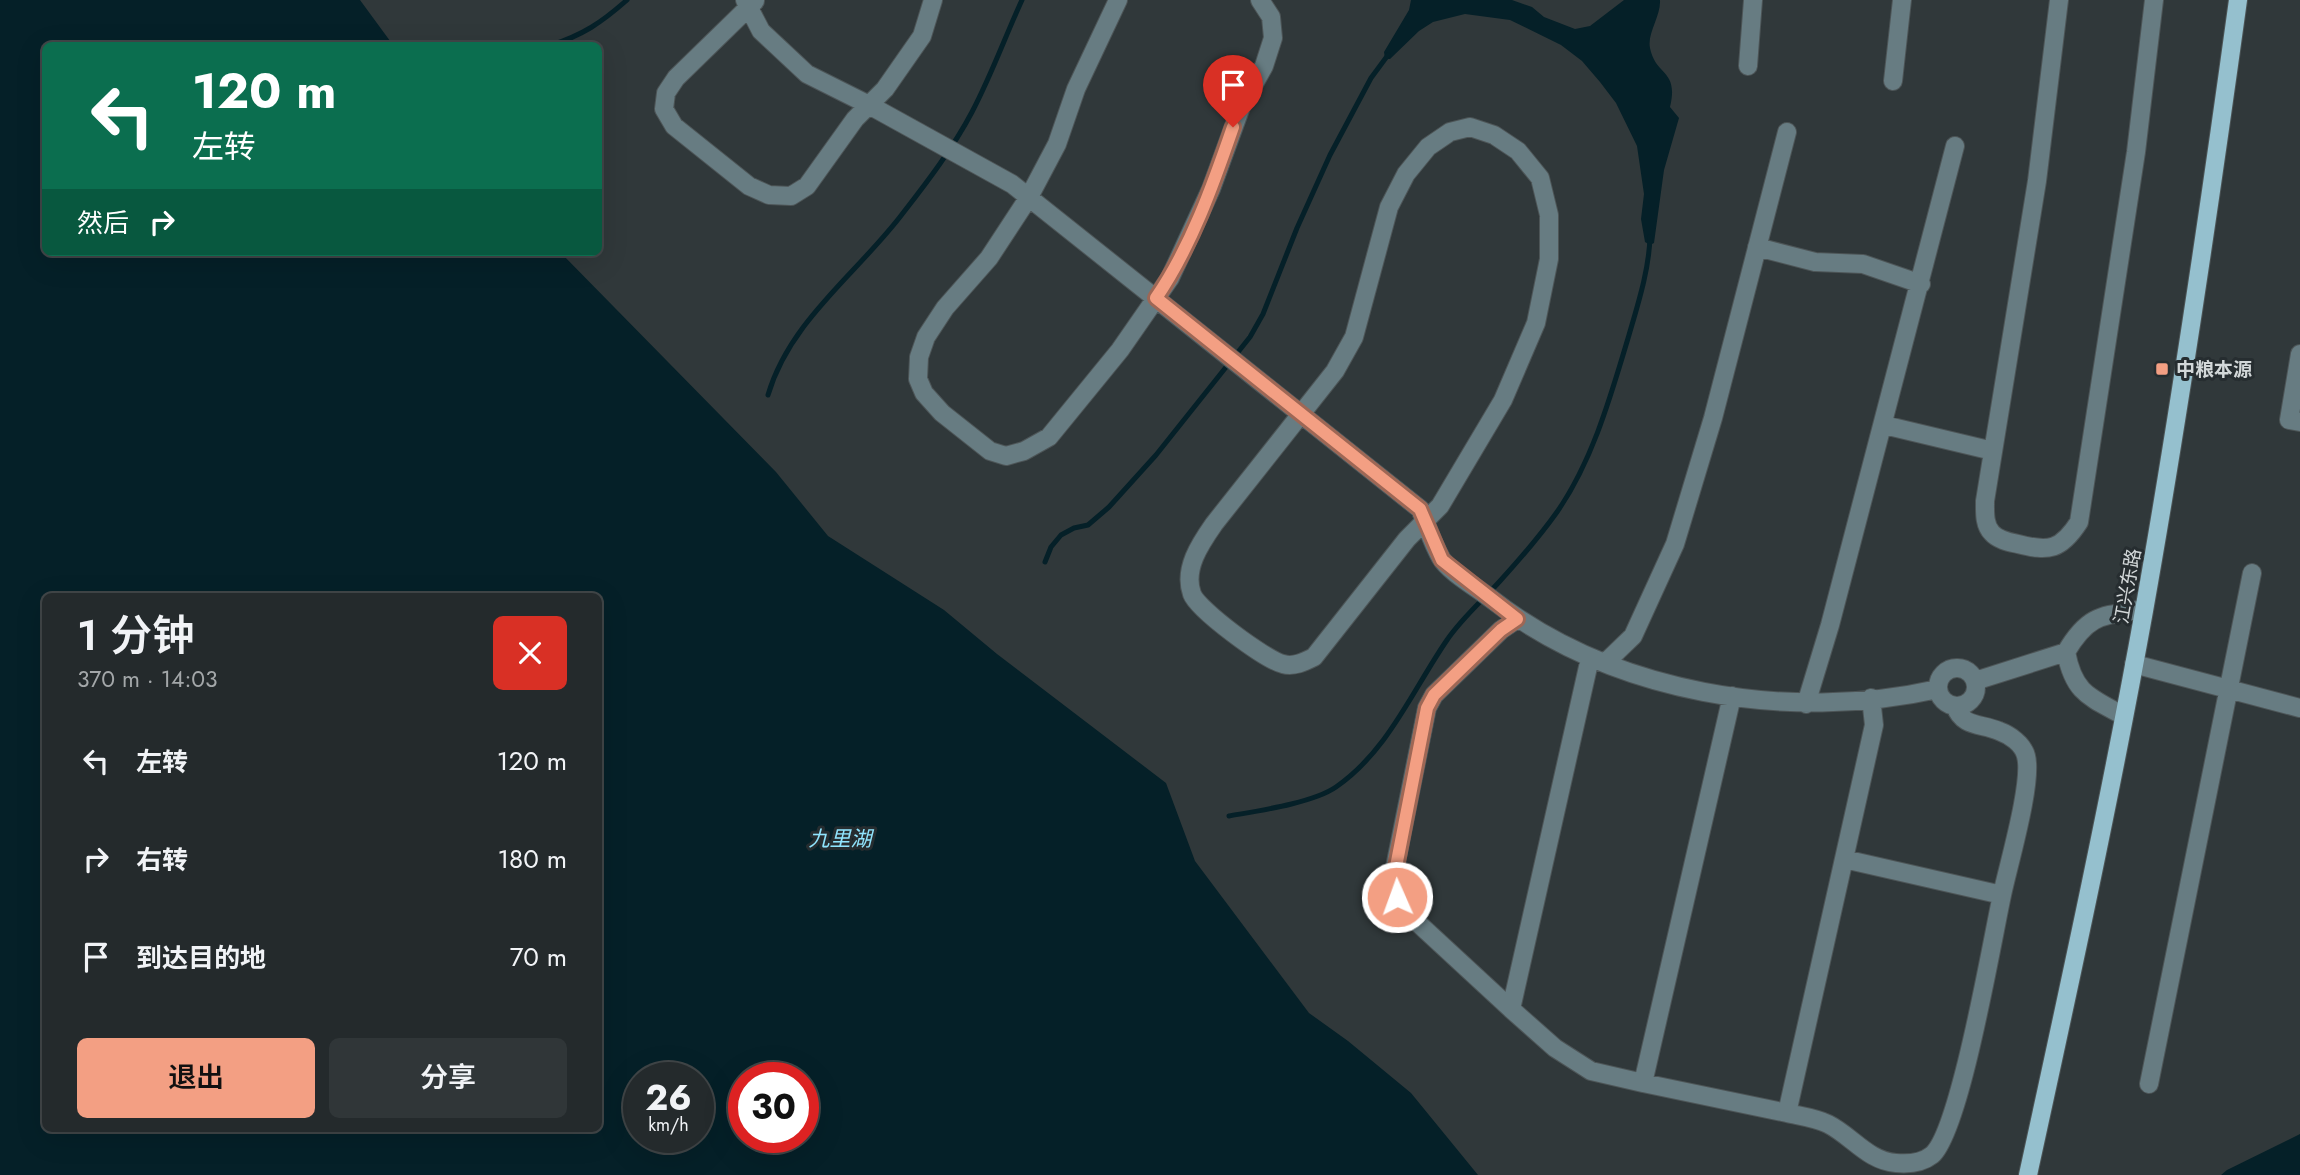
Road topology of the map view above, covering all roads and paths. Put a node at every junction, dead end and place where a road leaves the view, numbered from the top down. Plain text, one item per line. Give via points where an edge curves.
1 (933, 0) edge
2 (1118, 0) edge
3 (1260, 0) edge
4 (1753, 0) edge
5 (1902, 0) edge
6 (2059, 0) edge
7 (2154, 0) edge
8 (2238, 0) edge
9 (750, 2) edge
10 (1748, 66) dead end
11 (1893, 81) dead end
12 (869, 105) junction
13 (1787, 132) dead end
14 (1955, 146) dead end
15 (1029, 197) junction
16 (1757, 247) junction
17 (1921, 284) junction
18 (1156, 298) junction
19 (2300, 354) edge
20 (1302, 415) junction
21 (2300, 422) edge
22 (1884, 425) junction
23 (1993, 451) junction
24 (1425, 521) junction
25 (2252, 573) dead end
26 (2144, 609) junction
27 (1517, 619) junction
28 (2066, 652) junction
29 (1598, 660) junction
30 (2134, 664) junction
31 (1975, 681) junction
32 (1937, 689) junction
33 (2229, 690) junction
34 (1732, 696) junction
35 (1871, 698) junction
36 (1806, 704) junction
37 (1955, 706) junction
38 (2300, 708) edge
39 (2124, 716) junction
40 (1844, 859) junction
41 (2002, 895) junction
42 (1511, 1009) junction
43 (1643, 1083) junction
44 (2149, 1084) dead end
45 (1787, 1113) junction
46 (2028, 1175) edge

1 - 12 street via 922,36
2 - 15 street via 1076,89 1057,144
3 - 18 street via 1271,17 1273,38 1267,57 1241,107 1211,189
4 - 10 street
5 - 11 street
6 - 23 street via 2037,181
7 - 23 street via 2136,152 2079,522 2069,538 2053,548 2037,550 1992,533 1985,521 1985,501
8 - 26 main road, 江兴东路 via 2207,225
9 - 12 street via 761,31 807,74
9 - 12 street via 666,93 664,109 674,126 749,186 769,195 791,196 807,186
12 - 15 street
13 - 16 street
14 - 17 street
15 - 18 street
15 - 18 street via 989,258 926,337 918,379 942,413 990,450 1006,456 1024,451 1049,437
16 - 17 street via 1815,262 1863,264
16 - 29 street via 1675,544 1633,636
17 - 22 street
18 - 20 street
19 - 21 street via 2289,420
20 - 24 street via 1420,509
20 - 24 street via 1197,549 1190,574 1193,595 1205,611 1271,659 1297,664 1314,657
20 - 24 street via 1354,338 1389,207 1406,174 1428,147 1450,132 1470,127 1494,135 1518,151 1540,178 1549,215 1549,259 1536,323 1503,400 1440,506
22 - 23 street
22 - 36 street
24 - 27 street via 1442,560
25 - 33 street
26 - 28 street via 2099,617 2079,630
26 - 30 main road, 江兴东路
27 - 29 street
27 - 42 street via 1434,695 1427,708 1394,877 1397,897 1406,912
28 - 31 street
28 - 39 street via 2082,693
29 - 34 street via 1698,692
29 - 42 street
30 - 33 street
30 - 39 main road, 江兴东路
31 - 32 street via 1969,671 1950,668 1940,677
31 - 37 street via 1975,694
32 - 35 street
32 - 37 street via 1944,701
33 - 38 street
33 - 44 street
34 - 36 street
34 - 43 street
35 - 36 street
35 - 40 street via 1874,725
37 - 41 street via 1959,716 1973,724 2007,734 2026,755 2028,780
39 - 46 main road, 江兴东路
40 - 41 street
40 - 45 street
41 - 45 street via 1961,1087 1946,1135 1931,1156 1912,1163 1892,1163 1871,1155 1827,1123
42 - 43 street via 1555,1048 1591,1071
43 - 45 street

